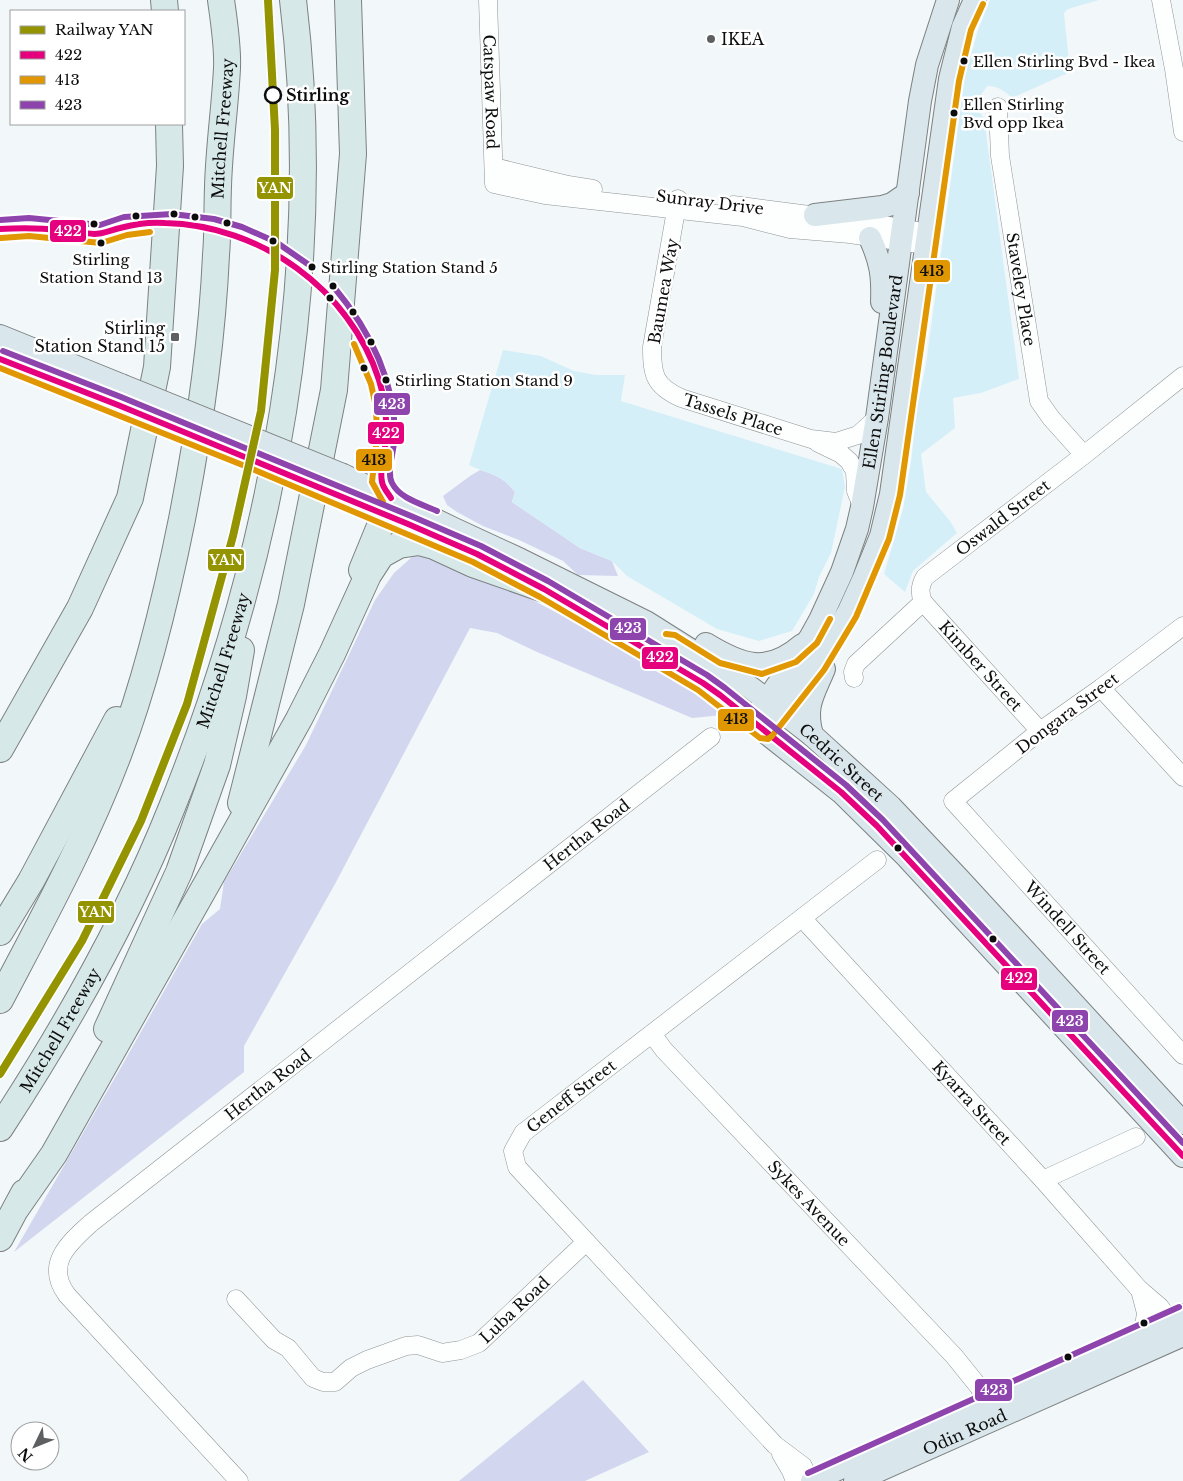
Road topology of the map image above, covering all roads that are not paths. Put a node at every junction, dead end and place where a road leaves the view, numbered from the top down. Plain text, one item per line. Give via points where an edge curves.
1 (221, 0) edge
2 (294, 0) edge
3 (348, 0) edge
4 (488, 0) edge
5 (948, 0) edge
6 (975, 0) edge
7 (1160, 0) edge
8 (1178, 69) edge
9 (998, 107) dead end
10 (169, 125) edge
11 (1183, 132) edge
12 (494, 176) joint
13 (908, 193) junction
14 (677, 204) junction
15 (815, 215) junction
16 (903, 235) junction
17 (870, 238) junction
18 (927, 239) junction
19 (889, 330) junction
20 (0, 336) edge
21 (0, 359) edge
22 (1183, 376) edge
23 (659, 383) joint
24 (119, 395) junction
25 (876, 418) junction
26 (811, 439) junction
27 (1084, 455) junction
28 (382, 503) junction
29 (862, 507) junction
30 (255, 550) junction
31 (544, 589) junction
32 (923, 602) junction
33 (353, 607) junction
34 (848, 612) junction
35 (646, 622) junction
36 (1183, 626) edge
37 (810, 638) junction
38 (150, 659) junction
39 (854, 678) dead end
40 (1101, 688) junction
41 (774, 706) junction
42 (759, 726) junction
43 (1040, 731) junction
44 (812, 735) junction
45 (711, 737) dead end
46 (0, 749) edge
47 (1183, 777) edge
48 (953, 801) joint
49 (877, 860) dead end
50 (210, 878) junction
51 (802, 918) junction
52 (0, 932) edge
53 (0, 1000) edge
54 (652, 1034) junction
55 (1183, 1055) edge
56 (1183, 1123) edge
57 (0, 1128) edge
58 (1136, 1137) dead end
59 (1183, 1156) edge
60 (1043, 1180) junction
61 (17, 1207) junction
62 (0, 1238) edge
63 (586, 1242) junction
64 (1140, 1289) junction
65 (236, 1299) dead end
66 (1178, 1327) edge
67 (1146, 1342) junction
68 (985, 1415) junction
69 (775, 1445) junction
70 (239, 1481) edge
71 (795, 1481) edge
72 (811, 1481) edge
73 (855, 1481) edge

1 - 38 highway, Mitchell Freeway via 227,64 218,185 217,254 206,373 172,572
2 - 30 highway, Mitchell Freeway via 304,148 300,273 290,364
3 - 50 highway via 353,154 334,390 291,604 239,812
4 - 12 street, Catspaw Road
5 - 13 main road, Ellen Stirling Boulevard via 927,65
6 - 18 main road, Ellen Stirling Boulevard via 963,27 950,79
7 - 8 street
8 - 11 street
9 - 27 street, Staveley Place via 1000,156 1039,401
10 - 46 highway via 170,166 157,367 130,498 80,608
12 - 14 street, Sunray Drive
13 - 15 main road via 882,207
13 - 16 main road, Ellen Stirling Boulevard
14 - 15 street, Sunray Drive
14 - 17 street, Sunray Drive via 790,229
14 - 23 street, Baumea Way via 652,346 652,368
15 - 16 street, Sunray Drive
16 - 17 street, Sunray Drive
16 - 18 street, Sunray Drive
16 - 19 main road, Ellen Stirling Boulevard
17 - 19 main road via 883,279 881,304
18 - 34 main road, Ellen Stirling Boulevard via 891,494 880,536
19 - 25 main road, Ellen Stirling Boulevard
20 - 24 main road, Cedric Street
21 - 24 main road, Cedric Street
22 - 27 street, Oswald Street
23 - 26 street, Tassels Place via 681,398
24 - 28 main road, Cedric Street, bridge via 346,483
25 - 26 street, Tassels Place via 858,435 836,442
25 - 29 main road, Ellen Stirling Boulevard
26 - 29 street, Tassels Place via 849,461 855,471 856,491
27 - 32 street, Oswald Street via 925,577 920,587
28 - 31 main road, Cedric Street
28 - 33 highway
28 - 35 main road, Cedric Street
29 - 37 main road, Ellen Stirling Boulevard via 842,572
30 - 57 highway, Mitchell Freeway via 197,744 168,818 116,929 43,1062
30 - 61 highway via 233,696 216,765 179,872 116,1011
31 - 33 highway via 419,542 400,545 381,555
31 - 42 main road, Cedric Street via 703,683
32 - 39 street via 856,664
32 - 43 street, Kimber Street
33 - 50 highway via 299,719
34 - 41 main road, Ellen Stirling Boulevard via 817,665
34 - 44 main road via 809,704 808,720
35 - 37 main road via 678,626 724,655 761,665 790,655
35 - 41 main road, Cedric Street
36 - 40 street, Dongara Street
37 - 41 main road, Ellen Stirling Boulevard
38 - 52 highway via 36,872
38 - 53 highway, Mitchell Freeway via 134,712 102,795 58,891
40 - 43 street, Dongara Street
40 - 47 street
41 - 42 main road, Ellen Stirling Boulevard
41 - 44 main road, Cedric Street
42 - 59 main road, Cedric Street via 841,792 876,826
43 - 48 street, Dongara Street
44 - 56 main road, Cedric Street via 898,814
45 - 70 street, Hertha Road via 92,1223 63,1251 58,1271 67,1295
48 - 55 street, Windell Street
49 - 51 street, Geneff Street
50 - 61 highway via 54,1154
51 - 54 street, Geneff Street
51 - 60 street, Kyarra Street
54 - 63 street, Geneff Street via 523,1133 512,1151 517,1167
54 - 68 street, Sykes Avenue via 954,1356 967,1372 969,1391
58 - 60 street
60 - 64 street, Kyarra Street
61 - 62 highway
63 - 65 street, Luba Road via 478,1342 462,1350 442,1353 418,1346 397,1349 367,1360 335,1382 313,1378 288,1348 274,1340
63 - 69 street, Geneff Street
64 - 66 street, Kyarra Street
64 - 67 street, Kyarra Street via 1146,1313
66 - 67 main road, Odin Road
67 - 68 main road, Odin Road
68 - 72 main road, Odin Road via 890,1445
68 - 73 main road, Odin Road
69 - 71 street, Geneff Street
69 - 72 street, Geneff Street via 802,1466

